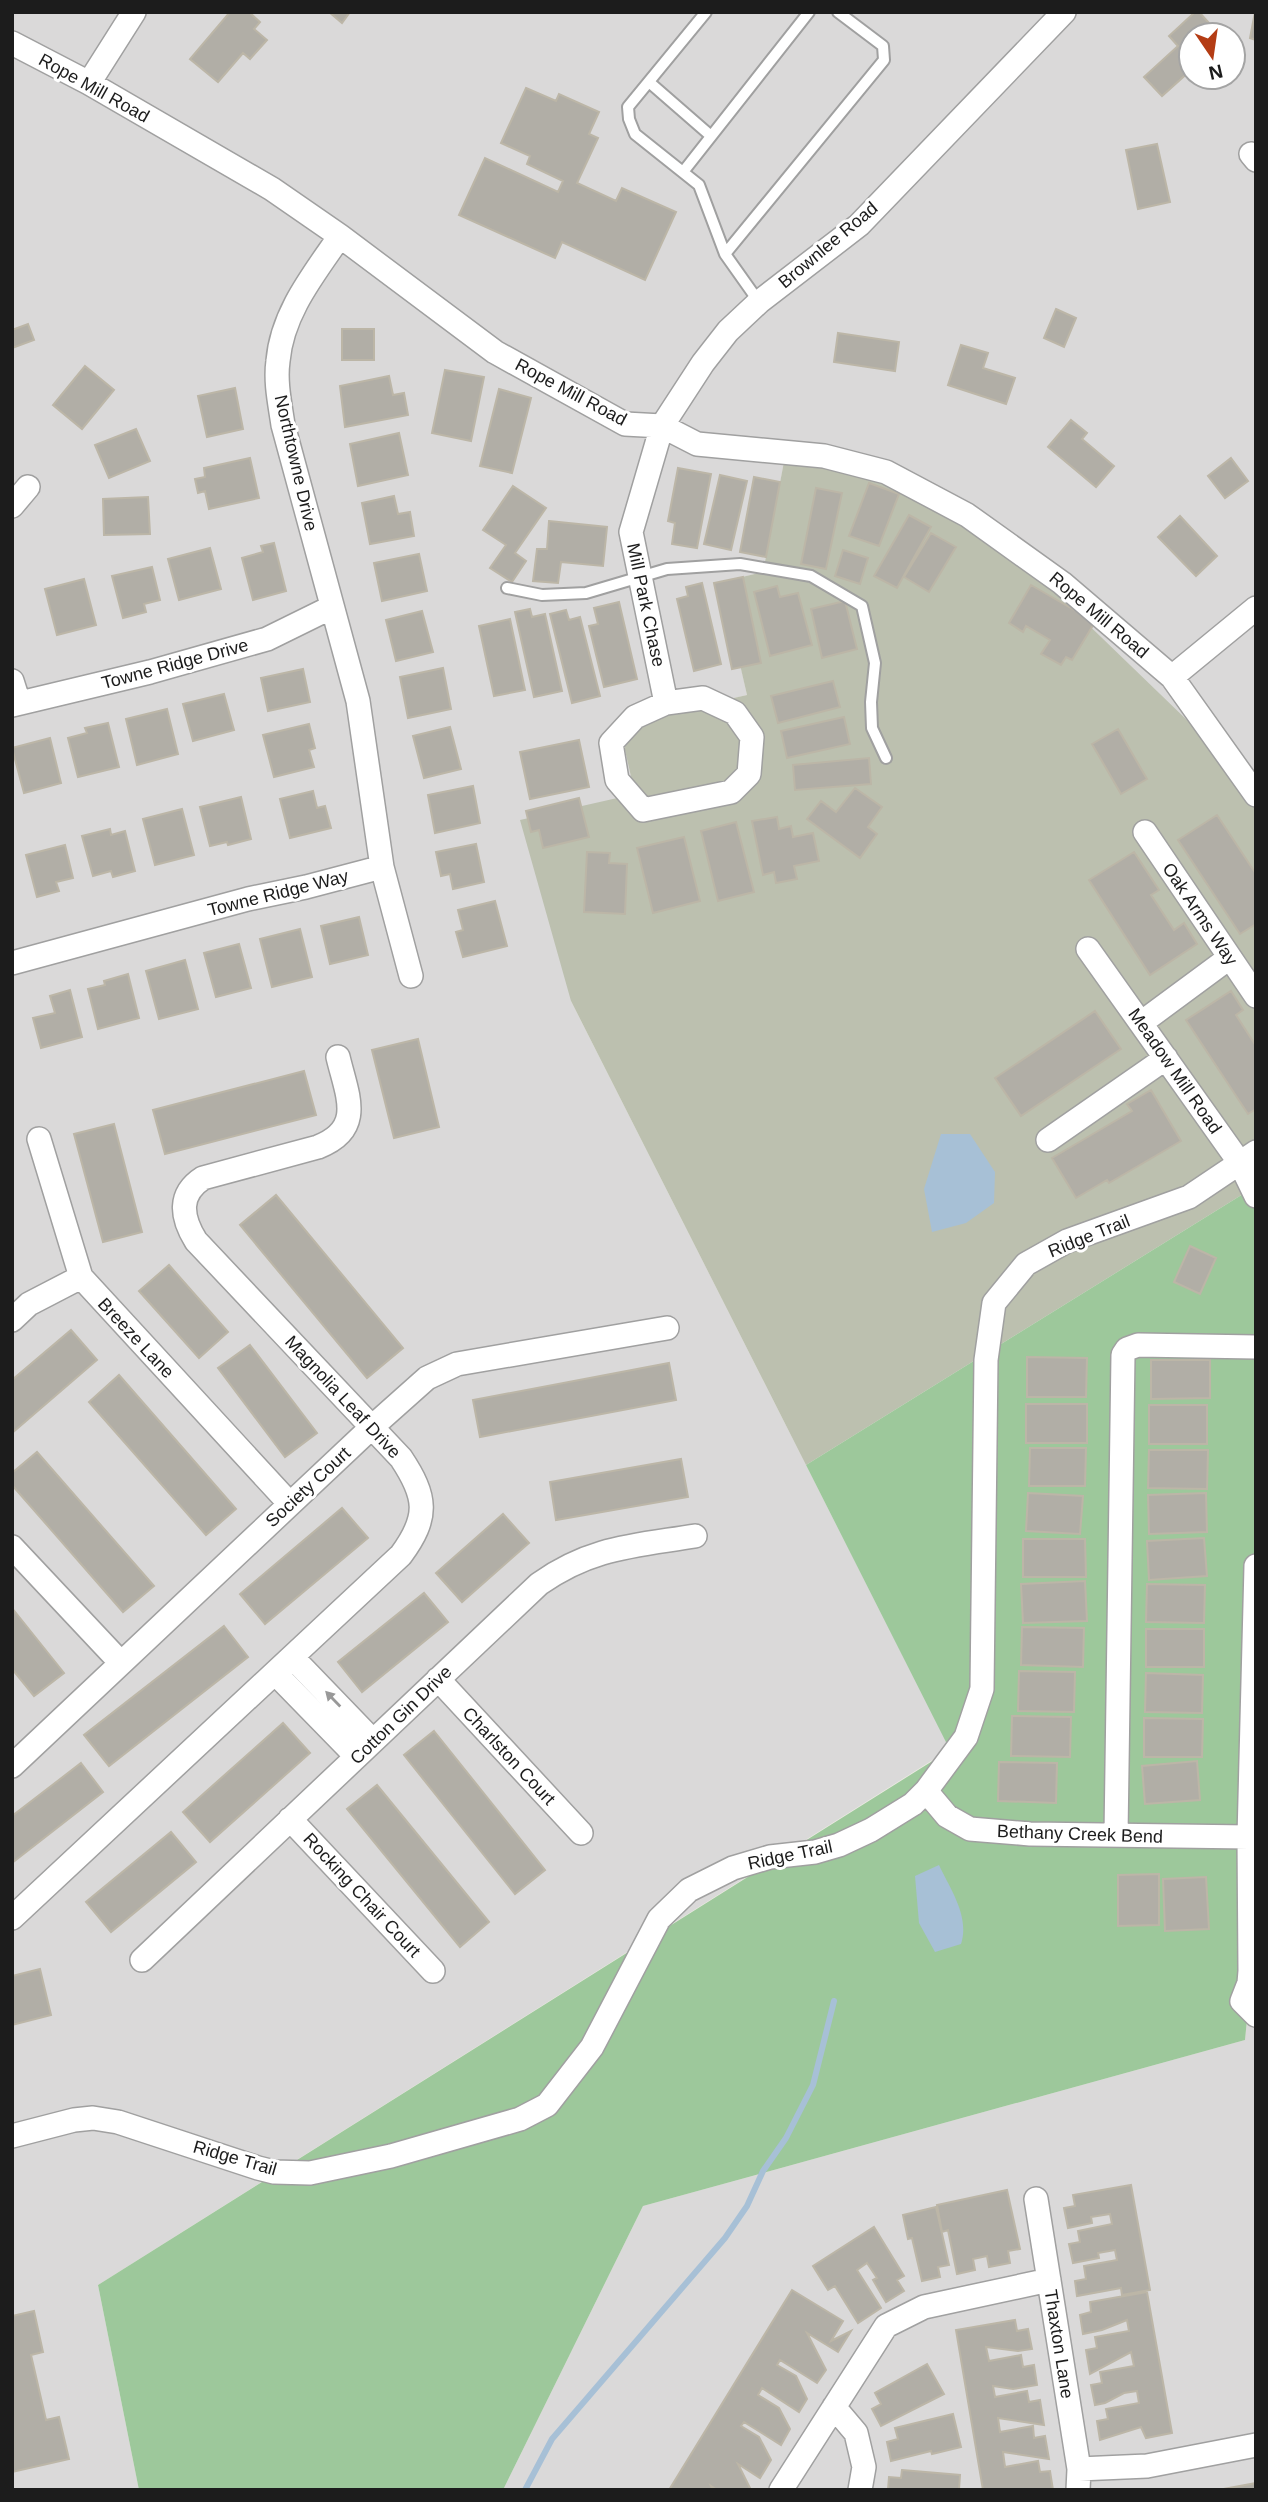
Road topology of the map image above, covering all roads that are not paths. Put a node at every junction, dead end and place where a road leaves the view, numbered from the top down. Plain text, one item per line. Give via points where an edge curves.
1 (134, 12) edge
2 (706, 12) edge
3 (809, 12) edge
4 (838, 12) edge
5 (1064, 12) edge
6 (12, 43) edge
7 (649, 82) junction
8 (89, 83) junction
9 (711, 136) junction
10 (683, 172) junction
11 (340, 236) junction
12 (725, 254) junction
13 (759, 302) junction
14 (662, 426) junction
15 (28, 487) dead end
16 (12, 506) edge
17 (640, 577) junction
18 (507, 588) dead end
19 (332, 607) junction
20 (1256, 608) edge
21 (1172, 677) junction
22 (14, 696) edge
23 (666, 703) junction
24 (886, 758) dead end
25 (1256, 795) edge
26 (1144, 832) dead end
27 (382, 867) junction
28 (1088, 949) dead end
29 (1229, 958) junction
30 (12, 963) edge
31 (411, 976) dead end
32 (1256, 996) edge
33 (1141, 1024) junction
34 (338, 1057) dead end
35 (1166, 1058) junction
36 (39, 1139) dead end
37 (1048, 1140) dead end
38 (1248, 1157) edge
39 (1256, 1196) edge
40 (81, 1277) junction
41 (12, 1320) edge
42 (667, 1328) dead end
43 (1256, 1347) edge
44 (372, 1427) junction
45 (290, 1504) junction
46 (695, 1536) dead end
47 (12, 1547) edge
48 (1256, 1566) edge
49 (292, 1657) junction
50 (121, 1663) junction
51 (275, 1673) junction
52 (438, 1679) junction
53 (365, 1749) junction
54 (12, 1766) edge
55 (926, 1791) junction
56 (290, 1819) junction
57 (581, 1833) dead end
58 (1116, 1835) junction
59 (1249, 1837) junction
60 (12, 1919) edge
61 (142, 1960) dead end
62 (433, 1971) dead end
63 (1249, 2008) edge
64 (12, 2136) edge
65 (1036, 2199) dead end
66 (1049, 2280) junction
67 (834, 2407) junction
68 (1256, 2445) edge
69 (1078, 2479) edge
70 (781, 2490) edge
71 (860, 2490) edge

1 - 8 street
2 - 7 lane
3 - 9 lane
4 - 12 lane via 883,46 884,60
5 - 13 street, Brownlee Road via 859,225
6 - 8 street, Rope Mill Road
7 - 9 lane
7 - 10 lane via 628,107 629,119 635,134
8 - 11 street, Rope Mill Road via 272,189
9 - 10 lane
10 - 12 lane via 699,185
11 - 14 street, Rope Mill Road via 495,352 625,424
11 - 19 street, Northtowne Drive via 299,298 283,331 278,362 283,425
12 - 13 lane
13 - 14 street, Brownlee Road via 703,363
14 - 17 street, Mill Park Chase via 631,532
14 - 21 street, Rope Mill Road via 697,444 824,456 886,472 967,514 1062,583
15 - 16 street
17 - 18 lane via 586,593 542,595
17 - 23 street, Mill Park Chase
17 - 24 lane via 667,569 740,564 811,576 862,606 876,663 872,728
19 - 22 street, Towne Ridge Drive via 267,639 150,672
19 - 27 street, Northtowne Drive via 358,701
20 - 21 street
21 - 25 street, Rope Mill Road
23 - 23 street via 635,718 611,743 617,780 643,810 731,792 749,774 752,737 735,713 703,698
26 - 29 street, Oak Arms Way
27 - 30 street, Towne Ridge Way
27 - 31 street
28 - 33 street, Meadow Mill Road
29 - 32 street, Oak Arms Way
29 - 33 street
33 - 35 street, Meadow Mill Road
34 - 44 street, Magnolia Leaf Drive via 350,1120 333,1141 203,1178 191,1186 184,1210 186,1226 196,1241
35 - 37 street
35 - 38 street, Meadow Mill Road
36 - 40 street, Breeze Lane
38 - 39 street, Meadow Mill Road
38 - 55 street, Ridge Trail via 1189,1197 1067,1241 1026,1264 994,1303 986,1360 982,1689 966,1737
40 - 41 street via 29,1304
40 - 45 street, Breeze Lane
42 - 44 street, Society Court via 457,1364 427,1378
43 - 58 street via 1138,1345 1123,1355
44 - 45 street, Society Court
44 - 49 street, Magnolia Leaf Drive via 413,1475 420,1492 420,1522 401,1555
45 - 50 street, Society Court
46 - 52 street, Cotton Gin Drive via 594,1553 560,1568
47 - 50 street
48 - 59 street
49 - 51 street, Magnolia Leaf Drive
53 -> 49 street
50 - 54 street, Society Court
51 - 53 street
51 - 60 street, Magnolia Leaf Drive
52 - 53 street, Cotton Gin Drive
52 - 57 street, Charlston Court
53 - 56 street, Cotton Gin Drive
55 - 58 street, Bethany Creek Bend via 947,1816 970,1829
55 - 64 street, Ridge Trail via 895,1816 839,1845 733,1868 689,1890 659,1919 592,2047 565,2084 547,2105 520,2119 391,2156 301,2173 274,2172 93,2118
56 - 61 street, Cotton Gin Drive
56 - 62 street, Rocking Chair Court
58 - 59 street, Bethany Creek Bend
59 - 63 street
65 - 66 street, Thaxton Lane
66 - 67 street via 924,2307 886,2326
66 - 69 street, Thaxton Lane
67 - 70 street
67 - 71 street via 856,2433 864,2467
68 - 69 street

